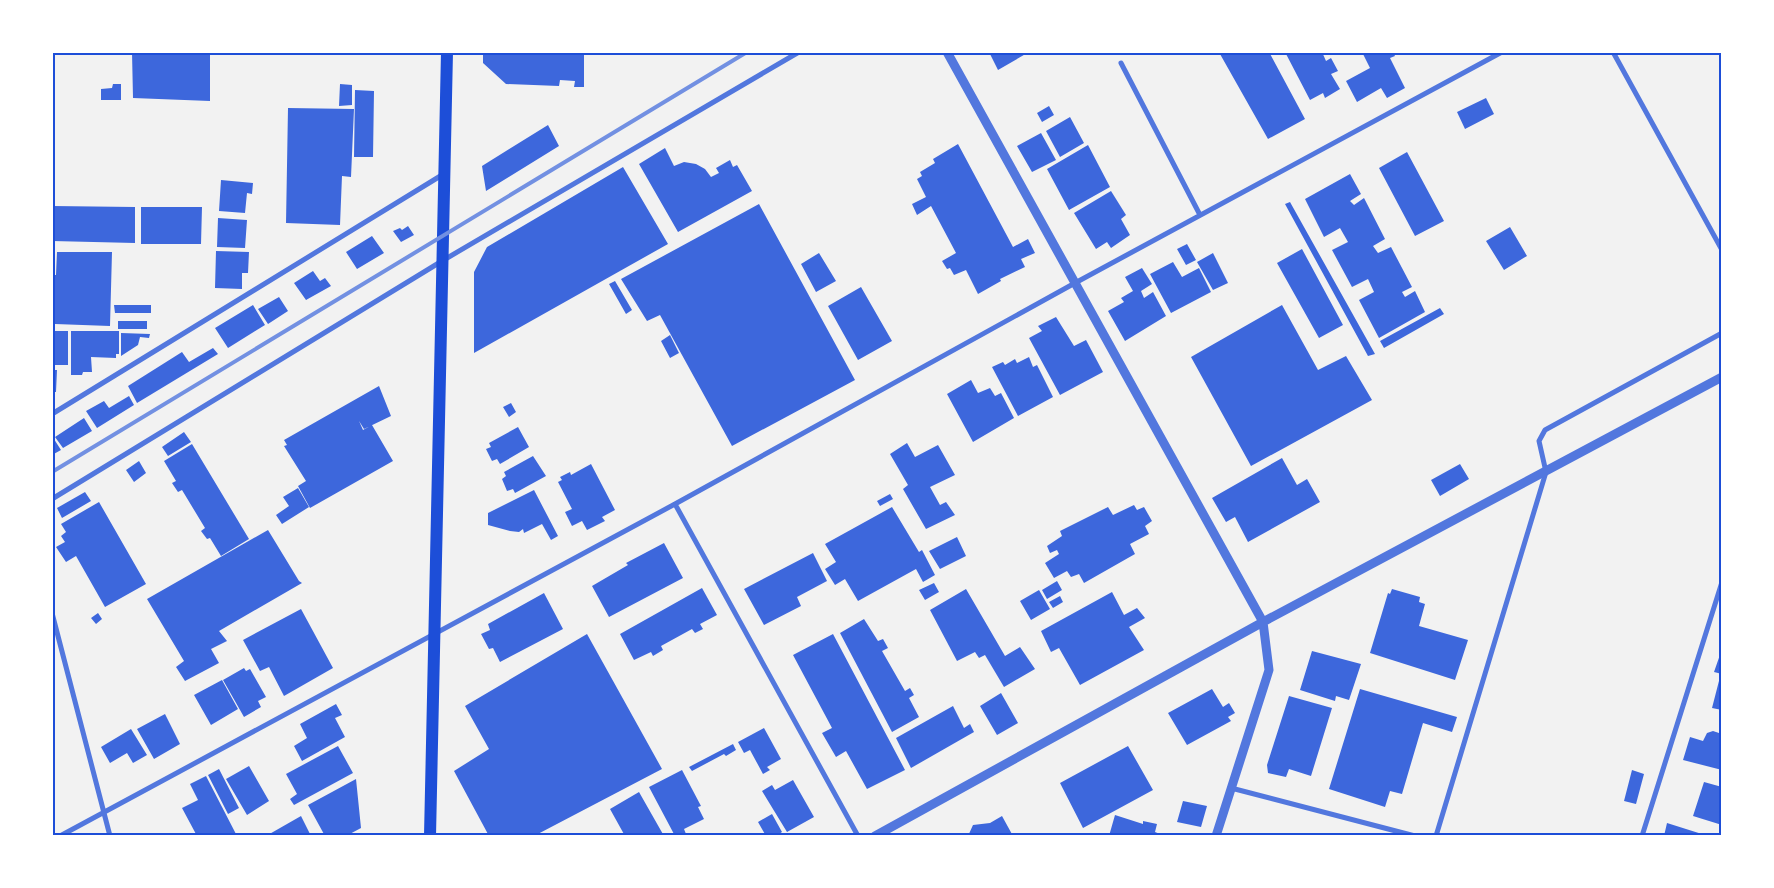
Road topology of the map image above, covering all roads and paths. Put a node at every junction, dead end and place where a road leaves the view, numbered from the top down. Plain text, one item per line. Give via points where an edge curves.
1 (447, 52) edge
2 (798, 52) edge
3 (947, 52) edge
4 (1502, 52) edge
5 (1613, 52) edge
6 (1121, 63) dead end
7 (444, 174) junction
8 (1200, 215) junction
9 (1722, 250) edge
10 (442, 261) junction
11 (1075, 283) junction
12 (1722, 332) edge
13 (1722, 378) edge
14 (52, 414) edge
15 (1546, 472) junction
16 (52, 499) edge
17 (675, 504) junction
18 (1722, 582) edge
19 (1720, 595) edge
20 (52, 614) edge
21 (1263, 622) junction
22 (434, 634) junction
23 (1230, 788) junction
24 (104, 812) junction
25 (60, 836) edge
26 (110, 836) edge
27 (430, 836) edge
28 (858, 836) edge
29 (875, 836) edge
30 (1216, 836) edge
31 (1415, 836) edge
32 (1436, 836) edge
33 (1642, 836) edge

1 - 7 main road
2 - 10 street
3 - 11 street
4 - 8 street
5 - 9 street
6 - 8 street
7 - 10 main road
7 - 14 street
8 - 11 street
10 - 16 street
10 - 22 main road
11 - 17 street
11 - 21 street
12 - 15 street via 1545,430 1539,441
13 - 15 street
15 - 21 street
15 - 32 street
17 - 22 street
17 - 28 street
18 - 19 street
19 - 33 street
20 - 24 street
21 - 23 street via 1269,670
21 - 29 street
22 - 24 street
22 - 27 main road
23 - 30 street
23 - 31 street
24 - 25 street
24 - 26 street

